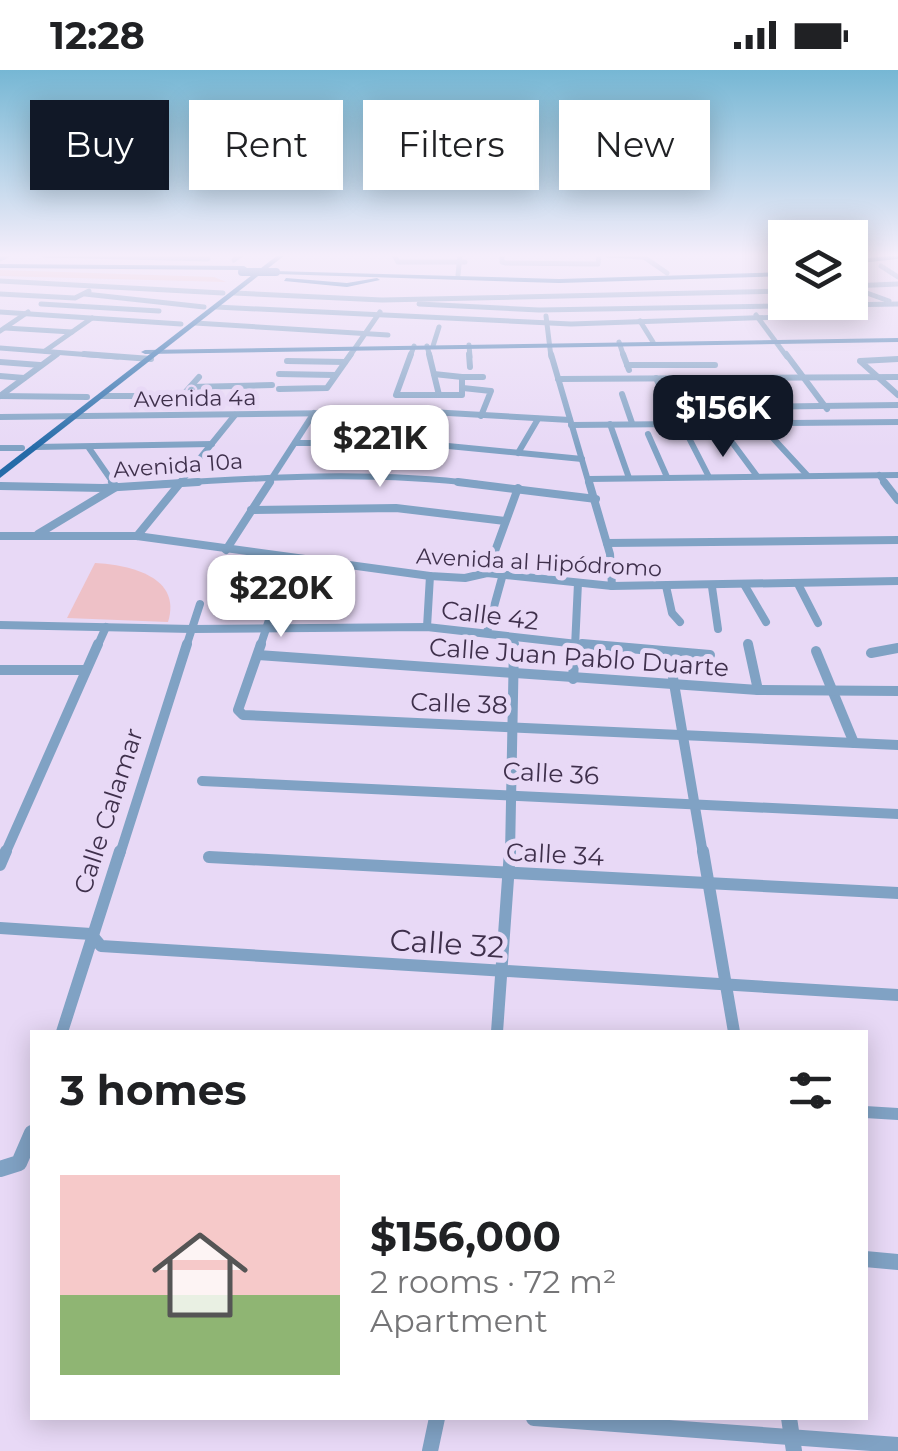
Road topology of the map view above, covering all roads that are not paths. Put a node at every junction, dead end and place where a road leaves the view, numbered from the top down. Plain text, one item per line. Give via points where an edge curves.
1 (90, 319) edge
2 (124, 319) edge
3 (188, 319) edge
4 (200, 319) edge
5 (376, 319) edge
6 (450, 319) edge
7 (690, 319) edge
8 (761, 319) edge
9 (456, 320) joint
10 (144, 321) joint
11 (483, 321) joint
12 (547, 322) junction
13 (640, 322) junction
14 (195, 323) junction
15 (182, 324) junction
16 (439, 327) dead end
17 (2, 329) edge
18 (72, 332) junction
19 (366, 334) junction
20 (388, 335) dead end
21 (898, 340) edge
22 (777, 341) junction
23 (619, 342) junction
24 (653, 342) junction
25 (549, 343) junction
26 (468, 345) junction
27 (414, 346) junction
28 (430, 346) junction
29 (356, 347) junction
30 (0, 348) edge
31 (45, 351) junction
32 (58, 352) junction
33 (148, 355) junction
34 (898, 360) edge
35 (287, 361) dead end
36 (0, 362) edge
37 (345, 362) junction
38 (627, 364) junction
39 (42, 365) junction
40 (470, 368) dead end
41 (280, 374) dead end
42 (434, 374) junction
43 (335, 375) junction
44 (0, 376) edge
45 (898, 376) edge
46 (199, 377) dead end
47 (484, 377) dead end
48 (804, 377) junction
49 (847, 377) junction
50 (877, 377) junction
51 (24, 378) junction
52 (462, 378) junction
53 (632, 378) junction
54 (656, 378) junction
55 (722, 378) junction
56 (558, 379) junction
57 (191, 387) junction
58 (462, 388) junction
59 (859, 390) dead end
60 (622, 394) dead end
61 (898, 394) edge
62 (439, 395) junction
63 (0, 396) edge
64 (102, 396) junction
65 (86, 397) junction
66 (898, 404) edge
67 (670, 408) junction
68 (826, 408) junction
69 (314, 414) junction
70 (234, 415) junction
71 (0, 416) edge
72 (63, 416) junction
73 (76, 416) junction
74 (480, 416) junction
75 (538, 419) junction
76 (676, 422) junction
77 (718, 422) junction
78 (838, 422) junction
79 (898, 422) edge
80 (570, 423) junction
81 (759, 423) junction
82 (610, 424) junction
83 (632, 424) junction
84 (648, 434) dead end
85 (689, 438) dead end
86 (212, 444) junction
87 (294, 444) junction
88 (36, 447) junction
89 (0, 448) edge
90 (22, 448) junction
91 (89, 448) junction
92 (518, 453) junction
93 (582, 459) junction
94 (0, 465) edge
95 (0, 474) edge
96 (898, 474) edge
97 (879, 475) junction
98 (710, 476) junction
99 (757, 476) junction
100 (807, 476) junction
101 (271, 477) junction
102 (628, 478) junction
103 (667, 478) junction
104 (589, 479) junction
105 (181, 484) junction
106 (0, 486) edge
107 (116, 487) junction
108 (518, 488) junction
109 (596, 499) junction
110 (898, 500) edge
111 (252, 510) junction
112 (506, 521) junction
113 (0, 536) edge
114 (35, 536) junction
115 (137, 536) junction
116 (898, 540) edge
117 (606, 543) junction
118 (226, 550) junction
119 (307, 560) junction
120 (487, 572) junction
121 (503, 574) junction
122 (430, 576) junction
123 (898, 582) edge
124 (578, 583) junction
125 (798, 584) junction
126 (612, 586) junction
127 (666, 586) junction
128 (745, 586) junction
129 (712, 587) junction
130 (200, 604) dead end
131 (680, 622) dead end
132 (766, 622) dead end
133 (818, 624) dead end
134 (0, 625) edge
135 (106, 627) junction
136 (427, 628) junction
137 (192, 629) junction
138 (264, 629) junction
139 (718, 629) dead end
140 (487, 632) junction
141 (514, 639) junction
142 (748, 644) dead end
143 (573, 645) junction
144 (898, 648) edge
145 (816, 650) dead end
146 (870, 652) dead end
147 (669, 654) junction
148 (258, 655) junction
149 (710, 656) dead end
150 (0, 670) edge
151 (86, 670) junction
152 (515, 671) junction
153 (574, 679) junction
154 (674, 684) junction
155 (758, 690) junction
156 (898, 691) edge
157 (834, 692) junction
158 (514, 724) junction
159 (680, 734) junction
160 (854, 743) junction
161 (898, 745) edge
162 (202, 781) dead end
163 (513, 793) junction
164 (692, 804) junction
165 (898, 814) edge
166 (5, 841) edge
167 (209, 857) dead end
168 (0, 865) edge
169 (510, 873) junction
170 (707, 886) junction
171 (898, 893) edge
172 (0, 928) edge
173 (91, 934) junction
174 (504, 972) junction
175 (726, 986) junction
176 (898, 995) edge
177 (63, 1030) edge
178 (497, 1030) edge
179 (734, 1030) edge
180 (868, 1112) edge
181 (898, 1114) edge
182 (30, 1138) edge
183 (0, 1169) edge
184 (868, 1260) edge
185 (898, 1262) edge
186 (438, 1420) edge
187 (584, 1420) edge
188 (633, 1422) edge
189 (791, 1435) edge
190 (898, 1445) edge
191 (430, 1451) edge

1 - 18 street
2 - 10 street
3 - 15 main road
4 - 14 main road
5 - 19 street
6 - 9 street
7 - 13 street
8 - 22 street
9 - 11 street
10 - 15 street
11 - 12 street
12 - 13 street
12 - 25 street
13 - 24 street
14 - 19 street
14 - 33 main road
15 - 33 main road
16 - 28 street
17 - 18 street
18 - 31 street
19 - 20 street
19 - 29 street
21 - 22 street
22 - 24 street
22 - 48 street
23 - 24 street
23 - 25 street
23 - 38 street
25 - 26 street
25 - 56 street
26 - 28 street
26 - 40 street
27 - 28 street
27 - 29 street
27 - 62 street via 396,395
28 - 42 street
29 - 33 street
29 - 37 street
30 - 31 street
31 - 32 street
32 - 33 street
32 - 39 street
33 - 64 main road
33 - 65 main road
34 - 50 street via 862,360
35 - 37 street
36 - 39 street
37 - 43 street
38 - 53 street
38 - 55 street via 714,363
39 - 51 street
41 - 43 street
42 - 52 street
42 - 62 street
43 - 57 street via 323,389
44 - 51 street
45 - 50 street
46 - 57 street
47 - 52 street
48 - 49 street
48 - 55 street
48 - 68 street
49 - 50 street
49 - 59 street
50 - 61 street
51 - 63 street
52 - 58 street
53 - 54 street
53 - 56 street
54 - 55 street
54 - 67 street
56 - 80 street
57 - 64 street via 182,396
58 - 62 street via 461,396
58 - 74 street via 491,391
60 - 83 street
63 - 65 street
64 - 73 main road
65 - 72 main road
66 - 68 street
67 - 68 street
67 - 76 street
68 - 78 street
69 - 70 street, Avenida 4a
69 - 74 street, Avenida 4a
69 - 87 street
70 - 73 street, Avenida 4a
70 - 86 street
71 - 72 street, Avenida 4a
72 - 73 street, Avenida 4a
72 - 90 main road
73 - 88 main road
74 - 75 street, Avenida 4a
75 - 80 street, Avenida 4a
75 - 92 street
76 - 77 street, Avenida 4a
76 - 83 street, Avenida 4a
77 - 81 street, Avenida 4a
77 - 99 street
78 - 79 street, Avenida 4a
78 - 81 street, Avenida 4a
80 - 82 street, Avenida 4a
80 - 93 street
81 - 100 street
82 - 83 street, Avenida 4a
82 - 102 street
84 - 103 street
85 - 98 street
86 - 91 street
86 - 105 street
87 - 92 street via 417,443
87 - 101 street
88 - 91 street
88 - 95 main road
89 - 90 street
90 - 94 main road
91 - 107 street
92 - 93 street
93 - 104 street
96 - 97 street
97 - 100 street
97 - 110 street
98 - 99 street
98 - 103 street
99 - 100 street
101 - 105 street, Avenida 10a
101 - 108 street, Avenida 10a via 404,475
101 - 111 street
102 - 103 street
102 - 104 street
104 - 109 street
105 - 107 street, Avenida 10a
105 - 115 street
106 - 107 street, Avenida 10a
107 - 114 street
108 - 109 street, Avenida 10a
108 - 112 street
109 - 117 street
111 - 112 street via 396,508
111 - 118 street
112 - 120 street
113 - 114 street, Avenida al Hipódromo
114 - 115 street, Avenida al Hipódromo
115 - 118 street, Avenida al Hipódromo
116 - 117 street
117 - 126 street
118 - 119 street, Avenida al Hipódromo
119 - 122 street, Avenida al Hipódromo
119 - 138 street via 276,599
120 - 121 street, Avenida al Hipódromo
120 - 122 street, Avenida al Hipódromo
121 - 124 street, Avenida al Hipódromo
121 - 140 street
122 - 136 street
123 - 125 street, Avenida al Hipódromo
124 - 126 street, Avenida al Hipódromo
124 - 143 street
125 - 128 street, Avenida al Hipódromo
125 - 133 street
126 - 127 street, Avenida al Hipódromo
127 - 129 street, Avenida al Hipódromo
127 - 131 street
128 - 129 street, Avenida al Hipódromo
128 - 132 street
129 - 139 street
130 - 137 street, Calle Calamar
134 - 135 street, Calle 42
135 - 137 street, Calle 42
135 - 151 street
136 - 138 street, Calle 42
136 - 140 street, Calle 42
137 - 138 street, Calle 42
137 - 173 street, Calle Calamar
138 - 148 street
140 - 141 street, Calle 42
141 - 143 street, Calle 42
141 - 152 street
142 - 155 street
143 - 147 street, Calle 42
143 - 153 street
144 - 146 street
145 - 157 street
147 - 149 street, Calle 42
147 - 154 street
148 - 152 street, Calle Juan Pablo Duarte
148 - 158 street, Calle 38 via 238,710 243,714
150 - 151 street
151 - 166 street
152 - 153 street, Calle Juan Pablo Duarte
152 - 158 street
153 - 154 street, Calle Juan Pablo Duarte
154 - 155 street, Calle Juan Pablo Duarte
154 - 159 street
155 - 157 street, Calle Juan Pablo Duarte
156 - 157 street, Calle Juan Pablo Duarte
157 - 160 street
158 - 159 street, Calle 38
158 - 163 street
159 - 160 street, Calle 38
159 - 164 street
160 - 161 street, Calle 38
162 - 163 street, Calle 36
163 - 164 street, Calle 36
163 - 169 street
164 - 165 street, Calle 36
164 - 170 street
166 - 168 street
167 - 169 street, Calle 34
169 - 170 street, Calle 34
169 - 174 street
170 - 171 street, Calle 34
170 - 175 street
172 - 173 street, Calle 32
173 - 174 street, Calle 32 via 100,946
173 - 177 street, Calle Calamar
174 - 175 street, Calle 32
174 - 178 street
175 - 176 street, Calle 32
175 - 179 street
180 - 181 street
182 - 183 street via 19,1163
184 - 185 street
186 - 191 street
187 - 188 street
188 - 189 street
189 - 190 street

